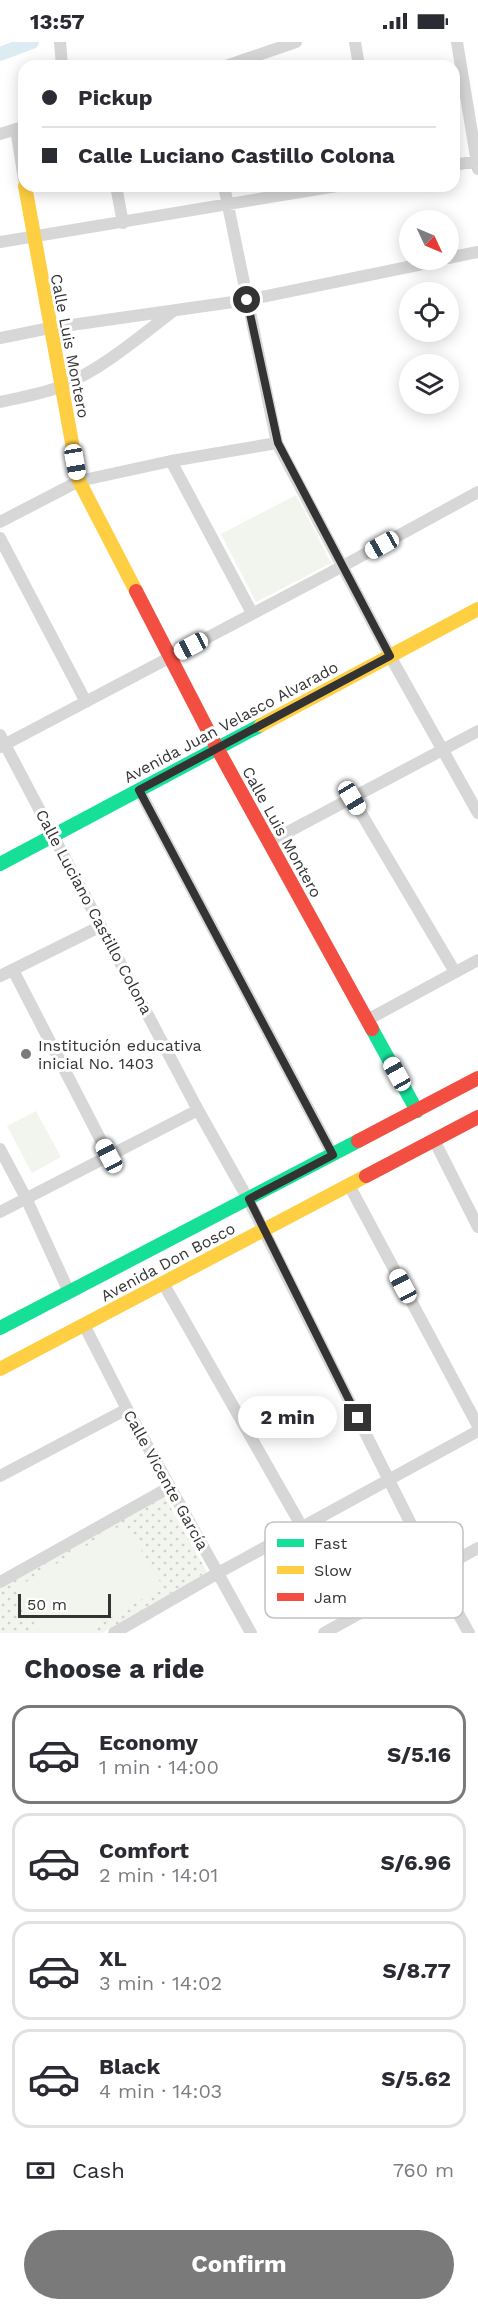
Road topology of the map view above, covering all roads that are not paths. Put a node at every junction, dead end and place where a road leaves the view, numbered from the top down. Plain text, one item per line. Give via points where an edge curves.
1 (60, 42) edge
2 (296, 42) edge
3 (355, 42) edge
4 (457, 42) edge
5 (62, 60) edge
6 (244, 60) edge
7 (358, 60) edge
8 (18, 127) edge
9 (0, 134) edge
10 (478, 164) edge
11 (460, 165) edge
12 (26, 192) edge
13 (118, 192) edge
14 (225, 192) edge
15 (303, 192) edge
16 (228, 205) junction
17 (123, 224) junction
18 (33, 237) junction
19 (0, 242) edge
20 (478, 252) edge
21 (459, 256) edge
22 (399, 269) edge
23 (247, 300) junction
24 (173, 311) junction
25 (50, 328) junction
26 (0, 338) edge
27 (61, 386) junction
28 (0, 402) edge
29 (278, 443) junction
30 (171, 460) junction
31 (79, 481) junction
32 (478, 492) edge
33 (0, 522) edge
34 (0, 538) edge
35 (343, 566) junction
36 (478, 609) edge
37 (252, 613) junction
38 (390, 656) junction
39 (170, 657) junction
40 (86, 702) junction
41 (478, 731) edge
42 (2, 742) edge
43 (217, 748) junction
44 (443, 750) junction
45 (139, 790) junction
46 (352, 798) junction
47 (478, 813) edge
48 (54, 835) junction
49 (269, 842) junction
50 (0, 864) edge
51 (101, 926) junction
52 (478, 960) edge
53 (12, 970) junction
54 (455, 972) junction
55 (0, 976) edge
56 (367, 1020) junction
57 (478, 1078) edge
58 (198, 1110) junction
59 (417, 1111) junction
60 (478, 1117) edge
61 (434, 1140) junction
62 (0, 1149) edge
63 (333, 1155) junction
64 (109, 1156) junction
65 (349, 1185) junction
66 (26, 1198) junction
67 (249, 1199) junction
68 (0, 1212) edge
69 (478, 1227) edge
70 (263, 1231) junction
71 (163, 1283) junction
72 (69, 1292) junction
73 (84, 1325) junction
74 (0, 1328) edge
75 (0, 1369) edge
76 (127, 1409) junction
77 (478, 1426) edge
78 (478, 1431) edge
79 (0, 1476) edge
80 (390, 1480) junction
81 (170, 1486) junction
82 (299, 1522) edge
83 (311, 1522) edge
84 (411, 1522) edge
85 (265, 1547) edge
86 (478, 1548) edge
87 (463, 1556) edge
88 (218, 1573) junction
89 (0, 1582) edge
90 (351, 1618) edge
91 (461, 1618) edge
92 (114, 1633) edge
93 (251, 1633) edge
94 (324, 1633) edge
95 (469, 1633) edge

1 - 5 street
2 - 6 street
3 - 7 street
4 - 10 street
8 - 9 street
10 - 11 street
12 - 18 street, Calle Luis Montero
13 - 17 street
14 - 16 street
15 - 16 street
16 - 17 street
16 - 23 street
17 - 18 street
18 - 19 street
18 - 25 street, Calle Luis Montero
20 - 21 street
22 - 23 street
23 - 24 street
23 - 29 street
24 - 25 street
24 - 27 street via 107,360
25 - 26 street
25 - 27 street, Calle Luis Montero
27 - 28 street
27 - 31 street, Calle Luis Montero
29 - 30 street
29 - 35 street
30 - 31 street
30 - 37 street
31 - 33 street
31 - 39 street, Calle Luis Montero
32 - 35 street
34 - 40 street
35 - 37 street
35 - 38 street
36 - 38 street, Avenida Juan Velasco Alvarado
37 - 39 street
38 - 43 street, Avenida Juan Velasco Alvarado
38 - 44 street
39 - 40 street
39 - 43 street, Calle Luis Montero
40 - 42 street
41 - 44 street
42 - 48 street, Calle Luciano Castillo Colona
43 - 45 street, Avenida Juan Velasco Alvarado
43 - 49 street, Calle Luis Montero
44 - 46 street
44 - 47 street
45 - 48 street, Avenida Juan Velasco Alvarado
45 - 63 street
46 - 49 street
46 - 54 street
48 - 50 street, Avenida Juan Velasco Alvarado
48 - 51 street, Calle Luciano Castillo Colona
49 - 56 street, Calle Luis Montero
51 - 53 street
51 - 58 street, Calle Luciano Castillo Colona
52 - 54 street
53 - 55 street
53 - 64 street
54 - 56 street
56 - 59 street, Calle Luis Montero
57 - 59 street, Avenida Don Bosco
58 - 64 street
58 - 67 street, Calle Luciano Castillo Colona
59 - 63 street, Avenida Don Bosco
60 - 61 street, Avenida Don Bosco
61 - 65 street, Avenida Don Bosco
61 - 69 street
62 - 66 street
63 - 67 street, Avenida Don Bosco
64 - 66 street
65 - 70 street, Avenida Don Bosco
65 - 77 street
66 - 68 street
66 - 72 street
67 - 70 street, Calle Luciano Castillo Colona
67 - 72 street, Avenida Don Bosco
70 - 71 street, Avenida Don Bosco
70 - 80 street, Calle Luciano Castillo Colona
71 - 73 street, Avenida Don Bosco
71 - 82 street
72 - 74 street, Avenida Don Bosco
73 - 75 street, Avenida Don Bosco
73 - 76 street, Calle Vicente García
76 - 79 street
76 - 81 street, Calle Vicente García
78 - 80 street
80 - 83 street
80 - 84 street, Calle Luciano Castillo Colona
81 - 88 street, Calle Vicente García
81 - 89 street
85 - 88 street
86 - 87 street
88 - 92 street
88 - 93 street, Calle Vicente García
90 - 94 street
91 - 95 street, Calle Luciano Castillo Colona

